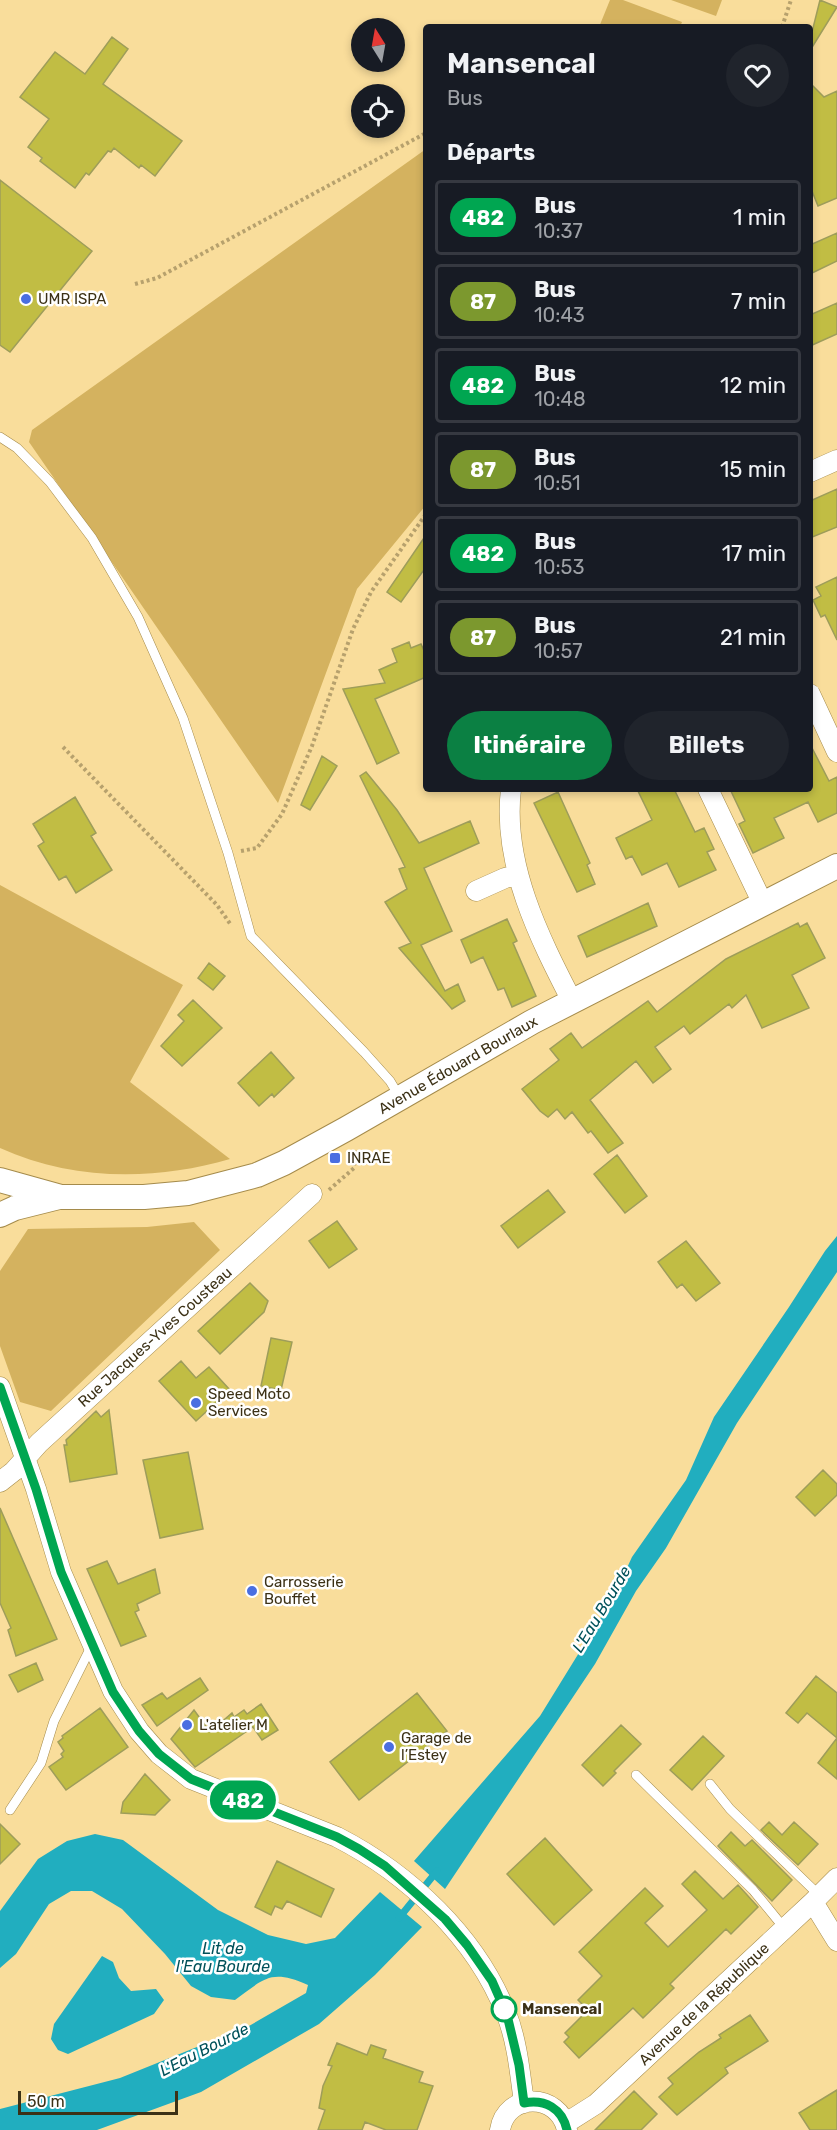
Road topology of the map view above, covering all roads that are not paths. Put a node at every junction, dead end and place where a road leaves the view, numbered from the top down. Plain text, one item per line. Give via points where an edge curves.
1 (0, 436) edge
2 (837, 460) edge
3 (813, 471) edge
4 (813, 700) edge
5 (837, 752) edge
6 (511, 792) edge
7 (709, 792) edge
8 (837, 866) edge
9 (518, 875) junction
10 (476, 891) dead end
11 (763, 904) junction
12 (572, 1001) junction
13 (400, 1098) junction
14 (0, 1179) edge
15 (312, 1194) road end
16 (61, 1197) junction
17 (0, 1215) edge
18 (0, 1387) edge
19 (26, 1458) junction
20 (0, 1482) edge
21 (92, 1645) junction
22 (636, 1775) dead end
23 (710, 1784) dead end
24 (10, 1810) dead end
25 (837, 1878) edge
26 (817, 1899) junction
27 (785, 1929) junction
28 (837, 1941) edge
29 (524, 2103) junction
30 (567, 2127) edge
31 (500, 2130) edge

1 - 13 lane via 53,486 92,538 138,617 183,718 252,936 364,1052
2 - 3 street
4 - 5 street
6 - 9 street
7 - 11 street
8 - 11 street, Avenue Édouard Bourlaux
9 - 10 street
9 - 12 street via 544,946
11 - 12 street, Avenue Édouard Bourlaux
12 - 13 street, Avenue Édouard Bourlaux
13 - 16 street, Avenue Édouard Bourlaux via 284,1163 215,1187 144,1197
14 - 16 street, Avenue Édouard Bourlaux
15 - 19 street, Rue Jacques-Yves Cousteau
16 - 17 street, Avenue Édouard Bourlaux
18 - 19 street
19 - 20 street, Rue Jacques-Yves Cousteau
19 - 21 street via 61,1572
21 - 24 lane via 54,1721 42,1763
21 - 29 street via 127,1714 145,1739 174,1767 191,1779 337,1837 385,1866 445,1919 492,1981 507,2015
22 - 27 lane via 753,1890
23 - 26 lane
25 - 26 street, Avenue de la République
26 - 27 street, Avenue de la République
26 - 28 street
27 - 30 street, Avenue de la République
29 - 30 street via 534,2101 554,2107
29 - 31 street via 506,2115

